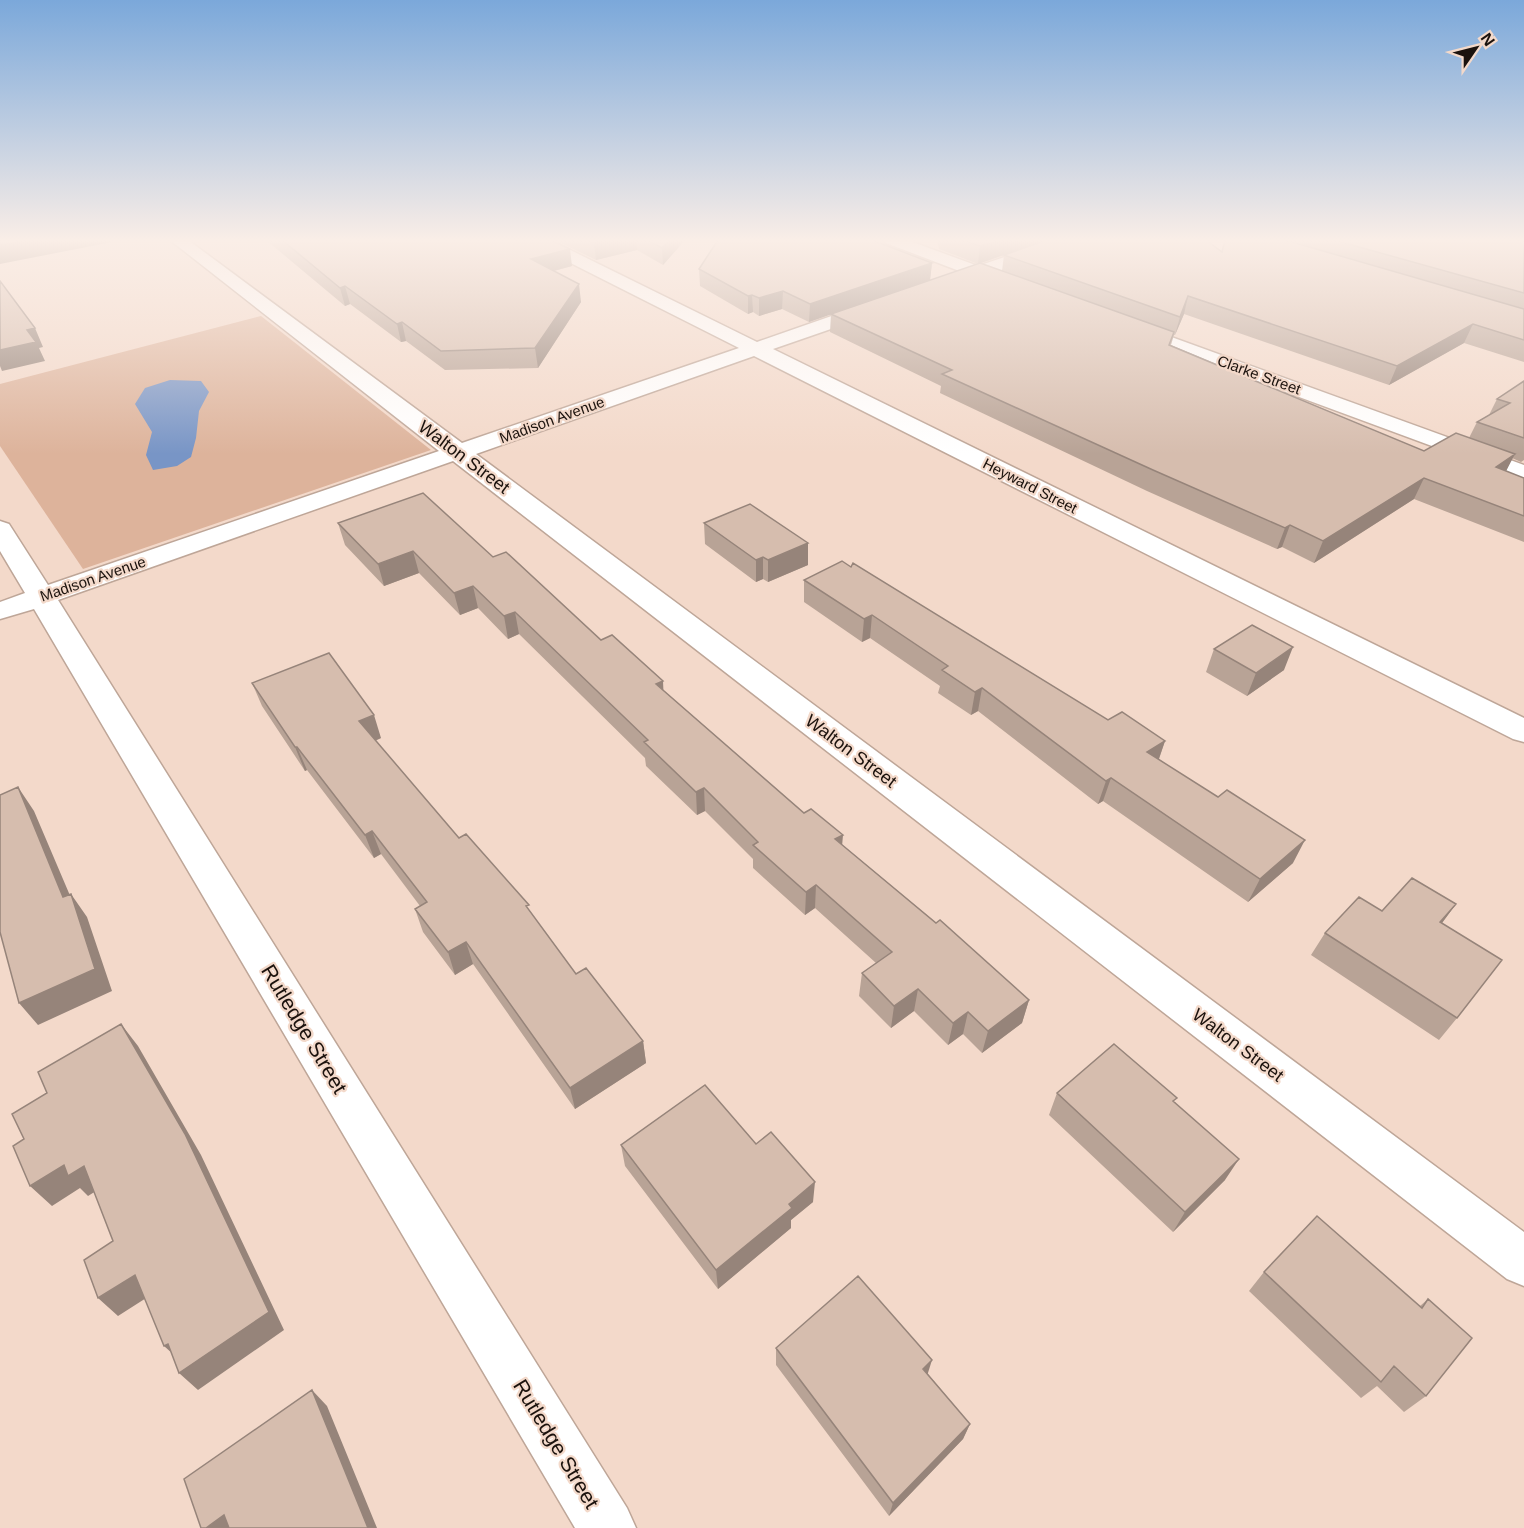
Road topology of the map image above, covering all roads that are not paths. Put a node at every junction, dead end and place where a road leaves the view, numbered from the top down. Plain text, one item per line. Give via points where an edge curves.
1 (272, 311) edge
2 (681, 311) edge
3 (863, 311) edge
4 (1111, 321) edge
5 (755, 348) junction
6 (459, 453) junction
7 (1524, 473) edge
8 (0, 529) edge
9 (41, 597) junction
10 (0, 611) edge
11 (1524, 731) edge
12 (1524, 1262) edge
13 (607, 1528) edge

1 - 6 street, Walton Street
2 - 5 street, Heyward Street
3 - 5 street, Madison Avenue
4 - 7 street, Clarke Street
5 - 6 street, Madison Avenue
5 - 11 street, Heyward Street
6 - 9 street, Madison Avenue
6 - 12 street, Walton Street
8 - 9 street, Rutledge Street
9 - 10 street, Madison Avenue
9 - 13 street, Rutledge Street

